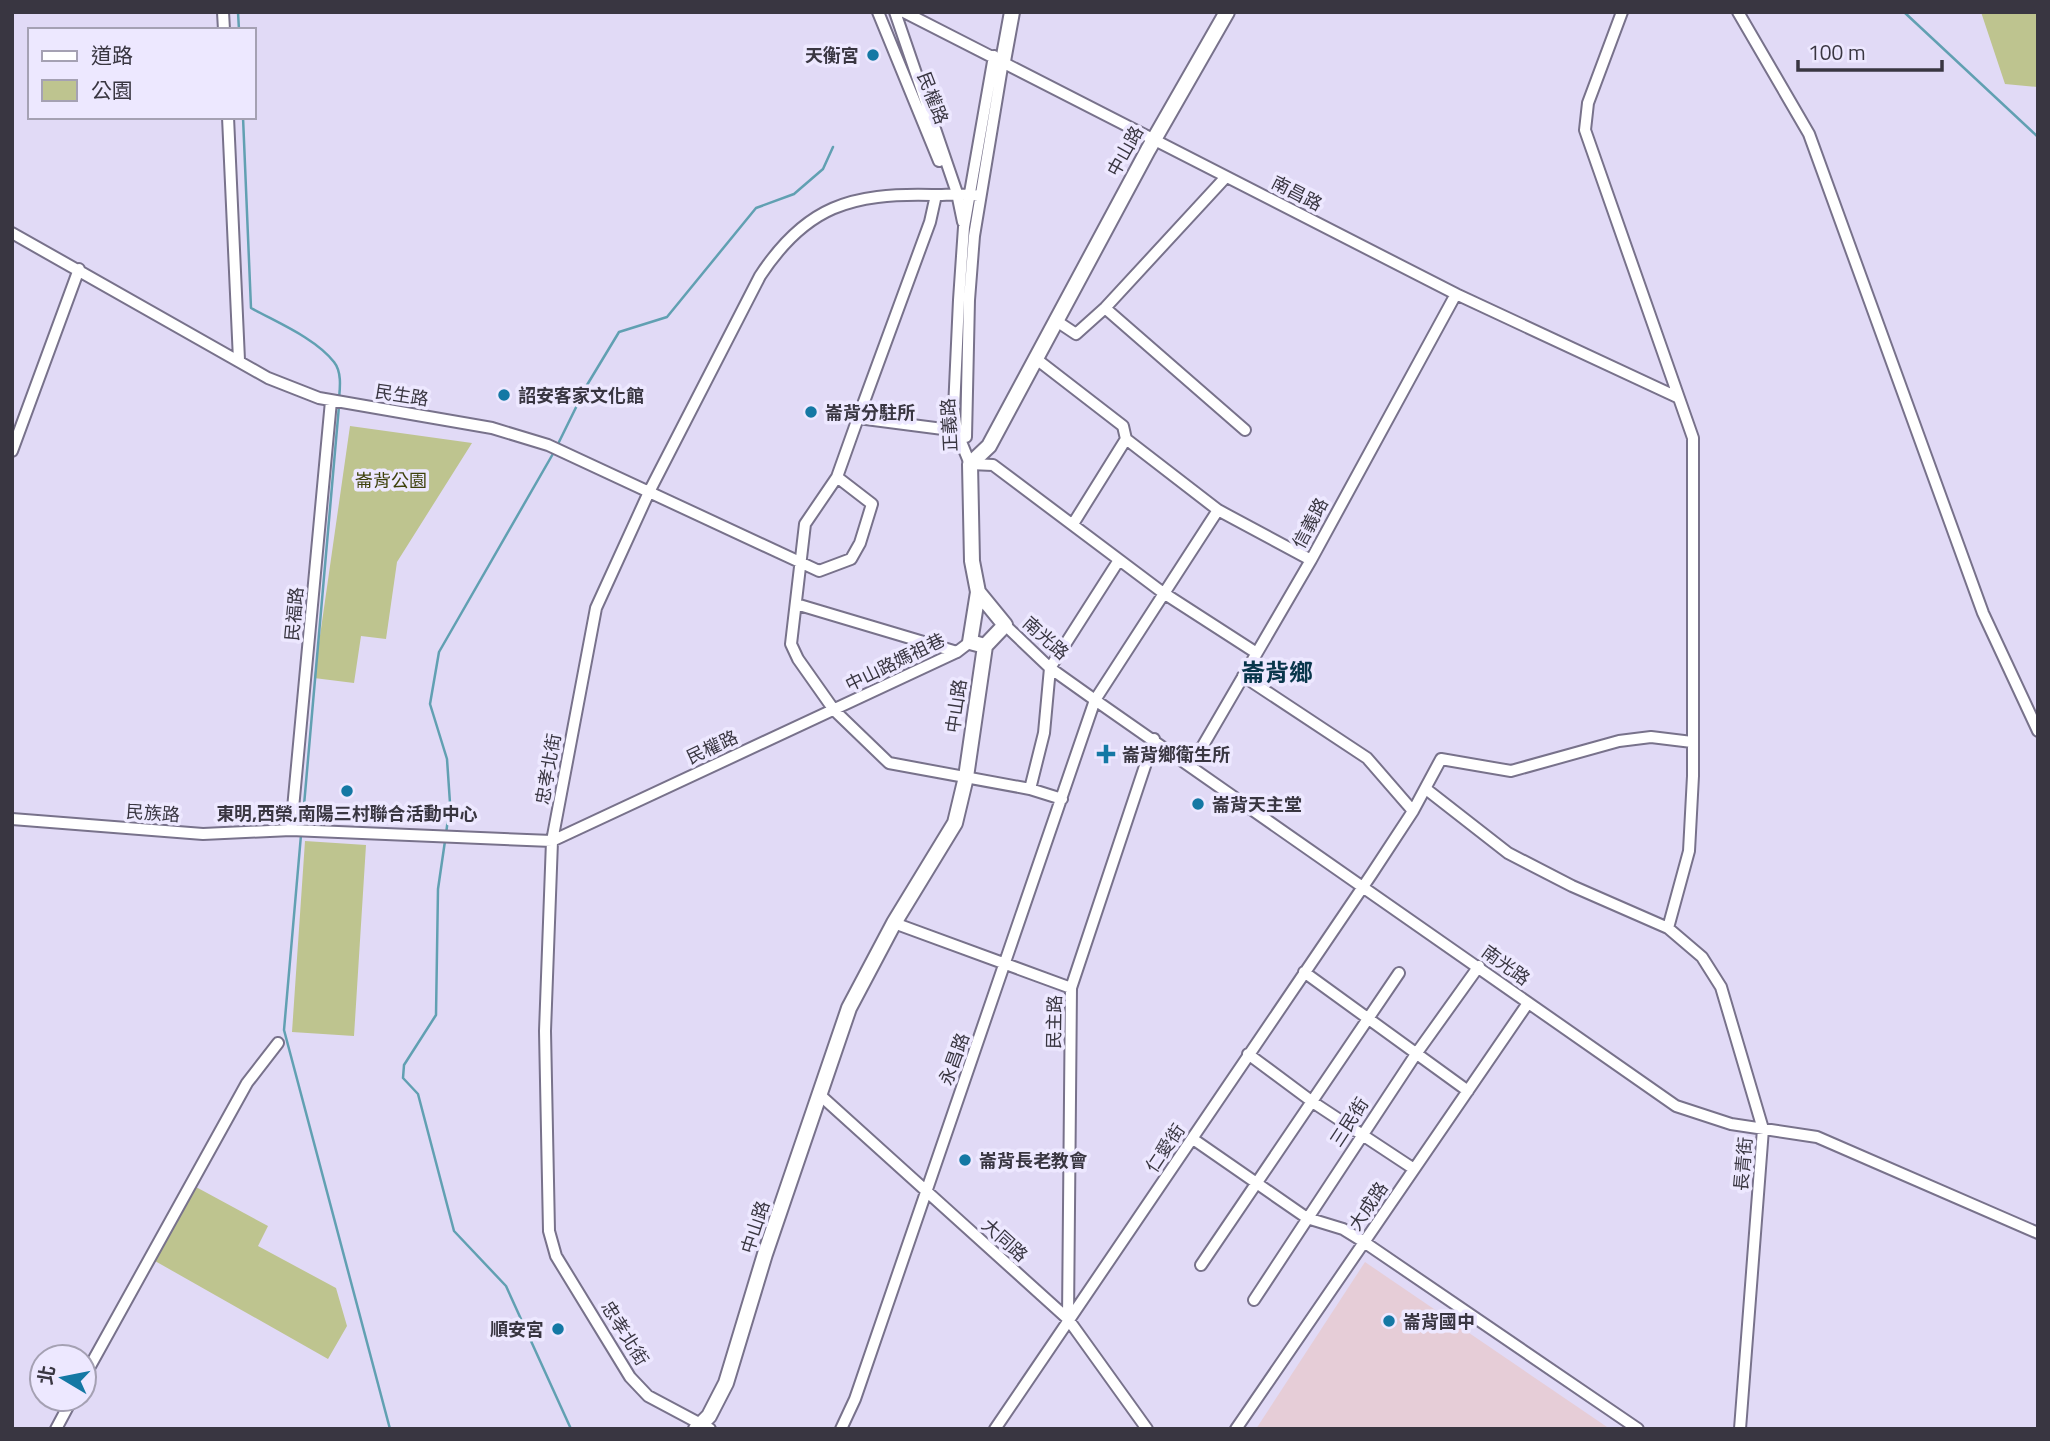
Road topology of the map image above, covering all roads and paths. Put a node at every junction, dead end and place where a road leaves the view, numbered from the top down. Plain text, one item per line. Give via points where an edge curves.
1 (895, 12) edge
2 (904, 12) edge
3 (1002, 12) edge
4 (1012, 12) edge
5 (1227, 12) edge
6 (1622, 12) edge
7 (1738, 12) edge
8 (880, 13) edge
9 (999, 58) junction
10 (228, 119) edge
11 (1153, 140) junction
12 (1225, 178) junction
13 (957, 192) junction
14 (936, 195) junction
15 (975, 195) junction
16 (964, 227) junction
17 (12, 233) edge
18 (974, 236) junction
19 (79, 269) junction
20 (1456, 294) junction
21 (1105, 308) junction
22 (1055, 320) junction
23 (1035, 358) junction
24 (239, 360) junction
25 (1677, 397) junction
26 (331, 401) junction
27 (858, 418) junction
28 (1245, 430) dead end
29 (961, 432) junction
30 (1126, 439) junction
31 (12, 451) edge
32 (970, 464) junction
33 (837, 477) junction
34 (649, 492) junction
35 (1218, 510) junction
36 (1073, 524) junction
37 (1119, 560) junction
38 (1311, 560) junction
39 (799, 565) junction
40 (978, 592) junction
41 (1162, 592) junction
42 (796, 604) junction
43 (1006, 625) junction
44 (970, 642) junction
45 (985, 646) junction
46 (957, 652) junction
47 (1255, 652) junction
48 (1051, 668) junction
49 (1243, 676) junction
50 (1095, 700) junction
51 (834, 710) junction
52 (2038, 731) edge
53 (1154, 739) junction
54 (1692, 742) junction
55 (1191, 766) junction
56 (966, 777) junction
57 (1030, 789) junction
58 (1426, 789) junction
59 (1062, 799) junction
60 (1413, 811) junction
61 (14, 821) edge
62 (291, 830) junction
63 (552, 841) junction
64 (1363, 886) junction
65 (894, 923) junction
66 (1668, 928) junction
67 (1006, 965) junction
68 (1479, 967) junction
69 (1304, 972) junction
70 (1399, 973) dead end
71 (1071, 988) junction
72 (1528, 1003) junction
73 (1368, 1021) junction
74 (278, 1043) dead end
75 (1248, 1054) junction
76 (1416, 1054) junction
77 (1468, 1091) junction
78 (820, 1095) junction
79 (1314, 1103) junction
80 (1763, 1129) junction
81 (1362, 1134) junction
82 (1193, 1139) junction
83 (1414, 1169) junction
84 (1257, 1184) junction
85 (924, 1192) junction
86 (1307, 1218) junction
87 (2038, 1233) edge
88 (1364, 1242) junction
89 (1201, 1265) dead end
90 (1070, 1295) junction
91 (1087, 1296) junction
92 (1254, 1300) dead end
93 (1068, 1319) junction
94 (98, 1352) edge
95 (65, 1413) edge
96 (702, 1427) edge
97 (56, 1429) edge
98 (841, 1429) edge
99 (995, 1429) edge
100 (1147, 1429) edge
101 (1236, 1429) edge
102 (1638, 1429) edge
103 (1740, 1429) edge

1 - 13 street, 民權路
2 - 9 street, 南昌路
3 - 9 main road, 正義路
4 - 9 main road, 正義路
5 - 11 main road, 中山路
6 - 25 street via 1588,103 1585,130
7 - 52 street via 1809,134 1983,614
8 - 13 street, 民權路 via 947,181
9 - 11 street, 南昌路
9 - 15 street, 正義路
10 - 24 street
11 - 12 street, 南昌路
11 - 22 main road, 中山路
12 - 20 street, 南昌路
12 - 21 street
13 - 14 street, 忠孝北街
13 - 15 street, 忠孝北街
13 - 16 street, 民權路
14 - 27 street
14 - 34 street, 忠孝北街 via 854,199 816,216 779,247
15 - 16 street, 正義路
15 - 18 street, 正義路
16 - 18 street
16 - 29 street, 正義路 via 954,409
17 - 19 street, 民生路
18 - 29 street, 正義路
19 - 24 street, 民生路
19 - 31 street
20 - 25 street, 南昌路
20 - 38 street, 信義路
21 - 22 street via 1076,334
21 - 28 street
22 - 23 main road, 中山路
23 - 30 street via 1123,426
23 - 32 main road, 中山路 via 989,446
24 - 26 street, 民生路 via 268,378
25 - 54 street via 1693,438 1695,472
26 - 34 street, 民生路 via 492,428 548,445
26 - 62 street, 民福路
27 - 29 street
27 - 33 street
29 - 32 street, 正義路
30 - 35 street
30 - 36 street
32 - 36 street via 993,465
32 - 40 main road via 972,561
33 - 39 street via 805,524
33 - 39 street via 872,503 860,543 851,559 819,571
34 - 39 street, 民生路
34 - 63 street, 忠孝北街 via 596,608
35 - 38 street
35 - 41 street, 永昌路
36 - 37 street
37 - 41 street
37 - 48 street
38 - 47 street, 信義路
39 - 42 street
40 - 43 main road
40 - 44 main road
41 - 47 street
41 - 50 street, 永昌路
42 - 46 street
42 - 51 street via 791,644
43 - 45 main road
43 - 48 street, 南光路
44 - 45 main road
44 - 46 street, 中山路媽祖巷
45 - 56 main road, 中山路
46 - 51 street, 中山路媽祖巷
47 - 49 street, 信義路
48 - 50 street, 南光路
48 - 57 street via 1044,733
49 - 55 street, 信義路
49 - 60 street via 1367,758
50 - 53 street, 南光路
50 - 59 street, 永昌路
51 - 56 street via 889,764
51 - 63 street, 民權路
53 - 55 street, 南光路
53 - 71 street, 民主路
54 - 58 street, 仁愛街 via 1651,737 1619,741 1511,771 1441,759
54 - 66 street via 1689,850
55 - 64 street, 南光路
56 - 57 street
56 - 65 main road, 中山路 via 955,824
57 - 59 street
58 - 60 street, 仁愛街
58 - 66 street, 長青街 via 1508,853
59 - 67 street, 永昌路
60 - 64 street, 仁愛街
61 - 62 street, 民族路 via 203,834
62 - 63 street, 民權路
63 - 96 street, 忠孝北街 via 545,1031 549,1231 556,1256 630,1377 648,1396
64 - 68 street, 南光路
64 - 69 street, 仁愛街
65 - 67 street
65 - 78 main road, 中山路 via 849,1008
66 - 80 street, 長青街 via 1702,957 1721,987
67 - 71 street
67 - 85 street, 永昌路
68 - 72 street, 南光路
68 - 76 street, 三民街
69 - 73 street
69 - 75 street, 仁愛街
70 - 73 street
71 - 90 street, 民主路
72 - 77 street, 大成路
72 - 80 street, 南光路 via 1676,1106
73 - 76 street
73 - 79 street
74 - 94 street via 247,1083
75 - 79 street
75 - 82 street, 仁愛街
76 - 77 street
76 - 81 street, 三民街
77 - 83 street, 大成路
78 - 85 street, 大同路
78 - 96 main road, 中山路 via 726,1383
79 - 81 street
79 - 84 street
80 - 87 street, 南光路 via 1816,1137
80 - 103 street, 長青街
81 - 83 street
81 - 86 street, 三民街
82 - 84 street
82 - 91 street, 仁愛街
83 - 88 street, 大成路
84 - 86 street
84 - 89 street
85 - 93 street, 大同路
85 - 98 street, 永昌路
86 - 88 street via 1343,1229
86 - 92 street, 三民街
88 - 101 street, 大成路
88 - 102 street
90 - 91 street
90 - 93 street, 民主路
91 - 93 street, 仁愛街
93 - 99 street, 仁愛街
93 - 100 street, 大同路
95 - 97 street

